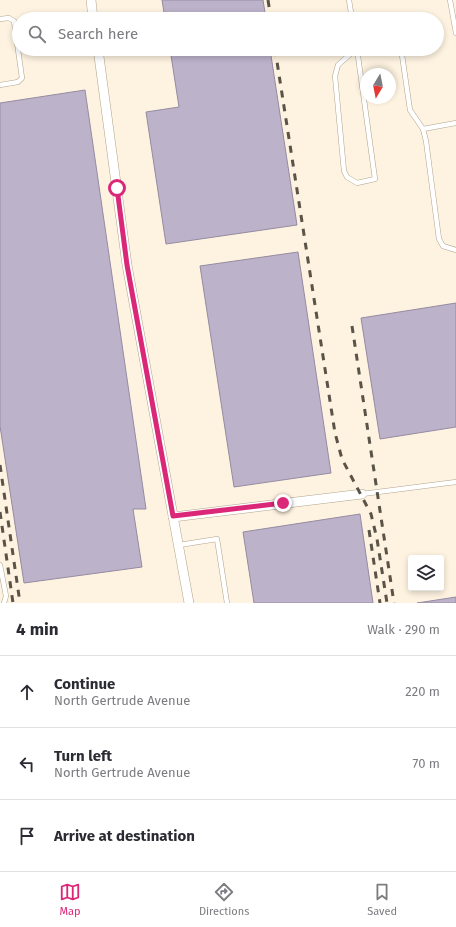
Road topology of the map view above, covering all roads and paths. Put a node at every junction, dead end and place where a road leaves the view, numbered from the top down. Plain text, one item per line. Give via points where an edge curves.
1 (91, 0) edge
2 (349, 0) edge
3 (450, 0) edge
4 (92, 12) edge
5 (351, 12) edge
6 (0, 19) edge
7 (12, 20) edge
8 (456, 33) edge
9 (20, 56) edge
10 (99, 56) edge
11 (348, 56) edge
12 (357, 56) edge
13 (402, 56) edge
14 (0, 85) edge
15 (456, 123) edge
16 (423, 129) junction
17 (456, 250) edge
18 (456, 482) edge
19 (362, 494) joint
20 (173, 516) junction
21 (178, 545) junction
22 (0, 565) edge
23 (4, 603) edge
24 (189, 603) edge
25 (227, 603) edge

1 - 4 street
2 - 5 lane
3 - 8 lane
6 - 7 lane
9 - 14 lane via 22,78 18,82
10 - 20 street via 127,265
11 - 12 lane via 338,65 335,76 344,171 347,177 357,183 375,179
13 - 16 lane via 410,110
15 - 16 lane
16 - 17 lane via 439,239 443,246
18 - 19 lane
19 - 20 street
20 - 21 street
21 - 24 street
21 - 25 lane via 218,538
22 - 23 lane via 6,596

